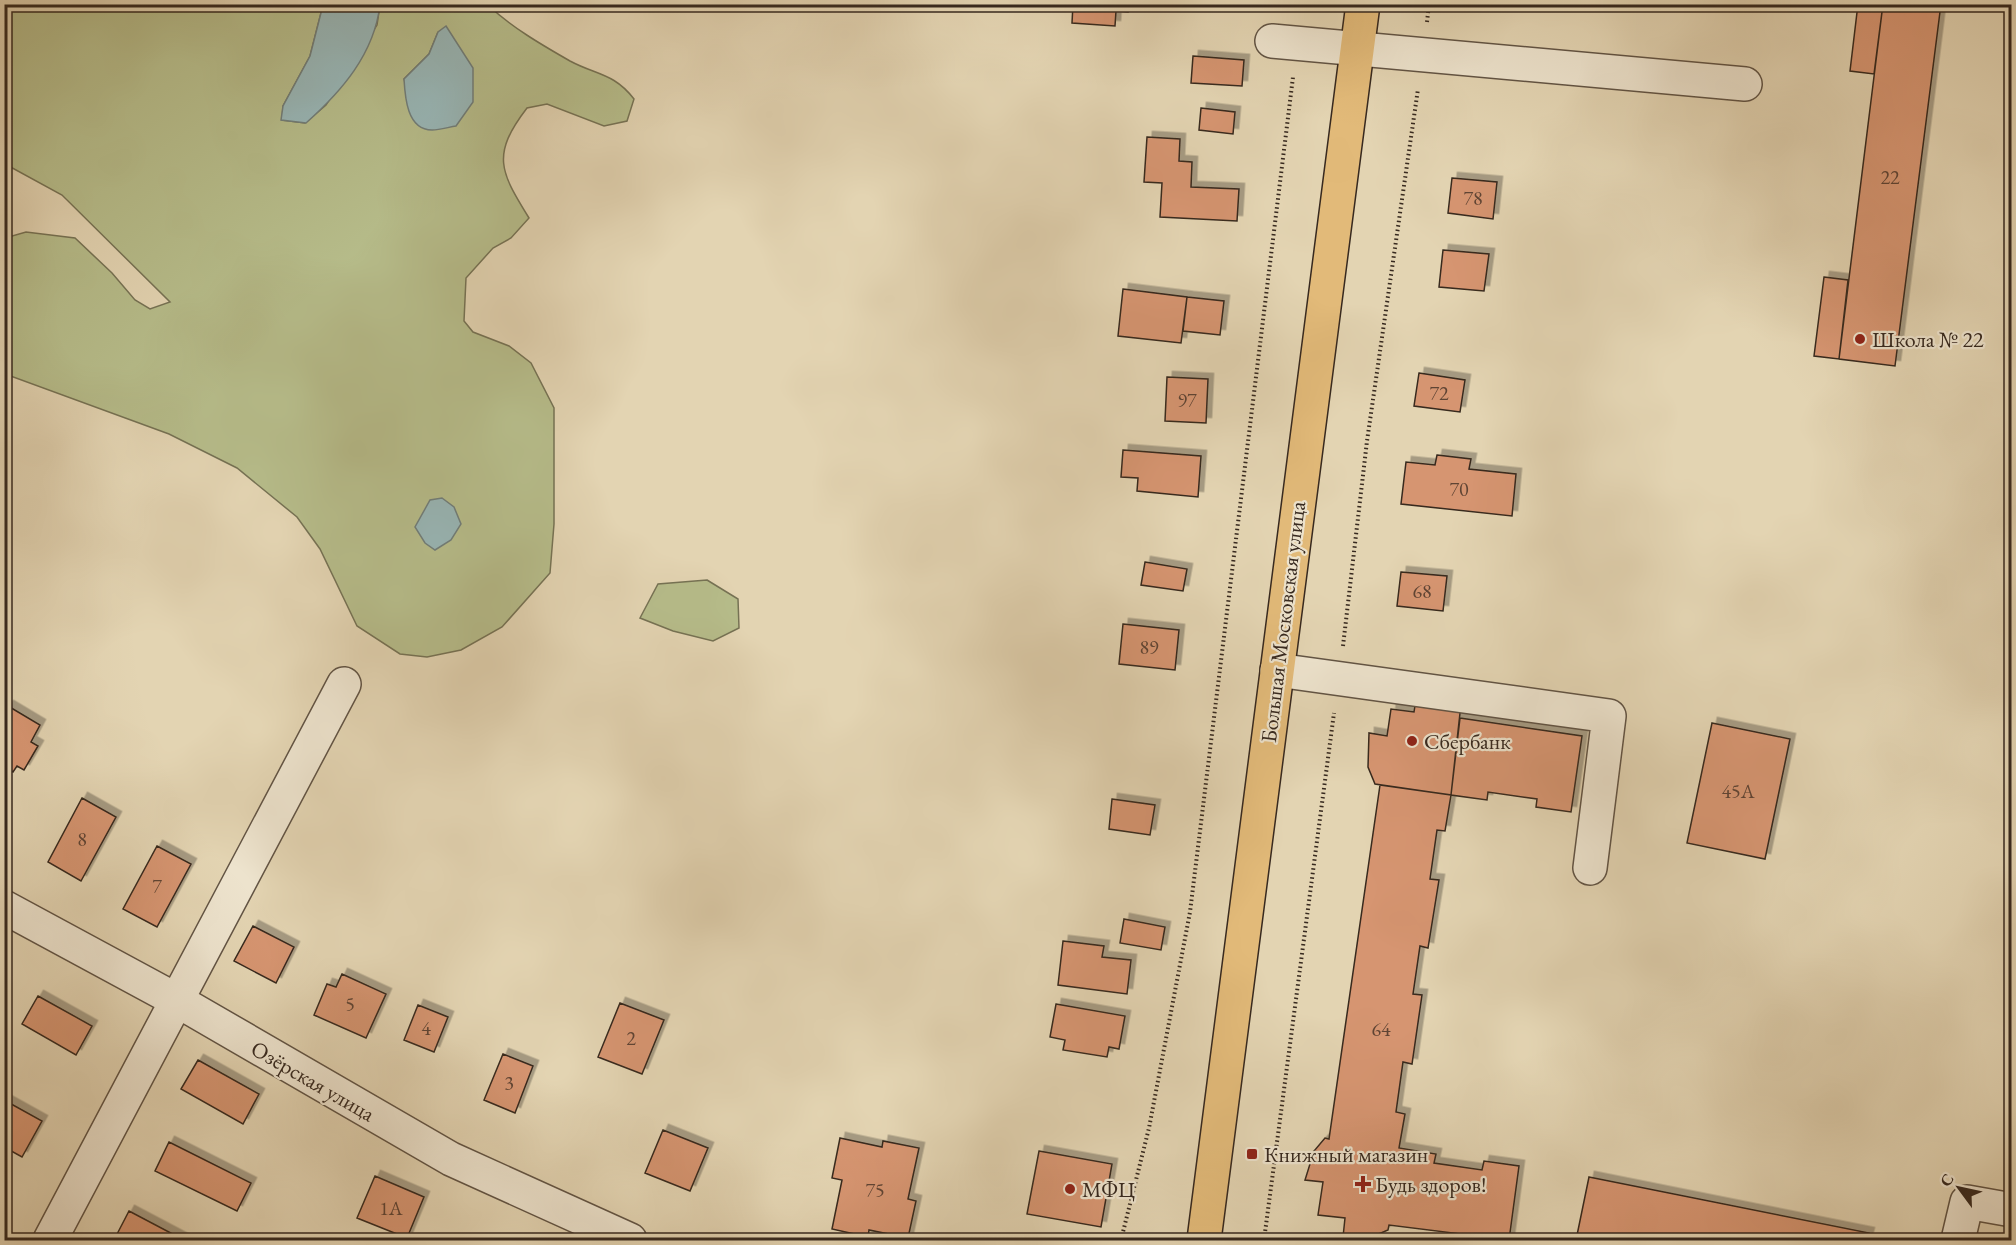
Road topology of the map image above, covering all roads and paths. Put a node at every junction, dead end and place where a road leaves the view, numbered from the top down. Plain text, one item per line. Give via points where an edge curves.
1 (1363, 4) edge
2 (1429, 4) edge
3 (1285, 42) joint
4 (1358, 48) junction
5 (1422, 54) junction
6 (1745, 84) dead end
7 (1277, 670) junction
8 (1339, 678) junction
9 (344, 684) dead end
10 (1590, 868) dead end
11 (4, 907) edge
12 (178, 1002) junction
13 (2012, 1210) edge
14 (50, 1240) edge
15 (630, 1240) edge
16 (1121, 1240) edge
17 (1204, 1240) edge
18 (1264, 1240) edge
19 (1958, 1240) edge

1 - 4 main road, Большая Московская улица
2 - 5 path
3 - 4 street
3 - 16 path via 1190,912 1149,1128
4 - 5 street
4 - 7 main road, Большая Московская улица
5 - 6 street
5 - 8 path via 1367,441
7 - 8 street
7 - 17 main road, Большая Московская улица
8 - 10 street via 1609,716
8 - 18 path
9 - 12 street
11 - 12 street, Озёрская улица
12 - 14 street
12 - 15 street, Озёрская улица via 451,1160
13 - 19 street via 1967,1202

